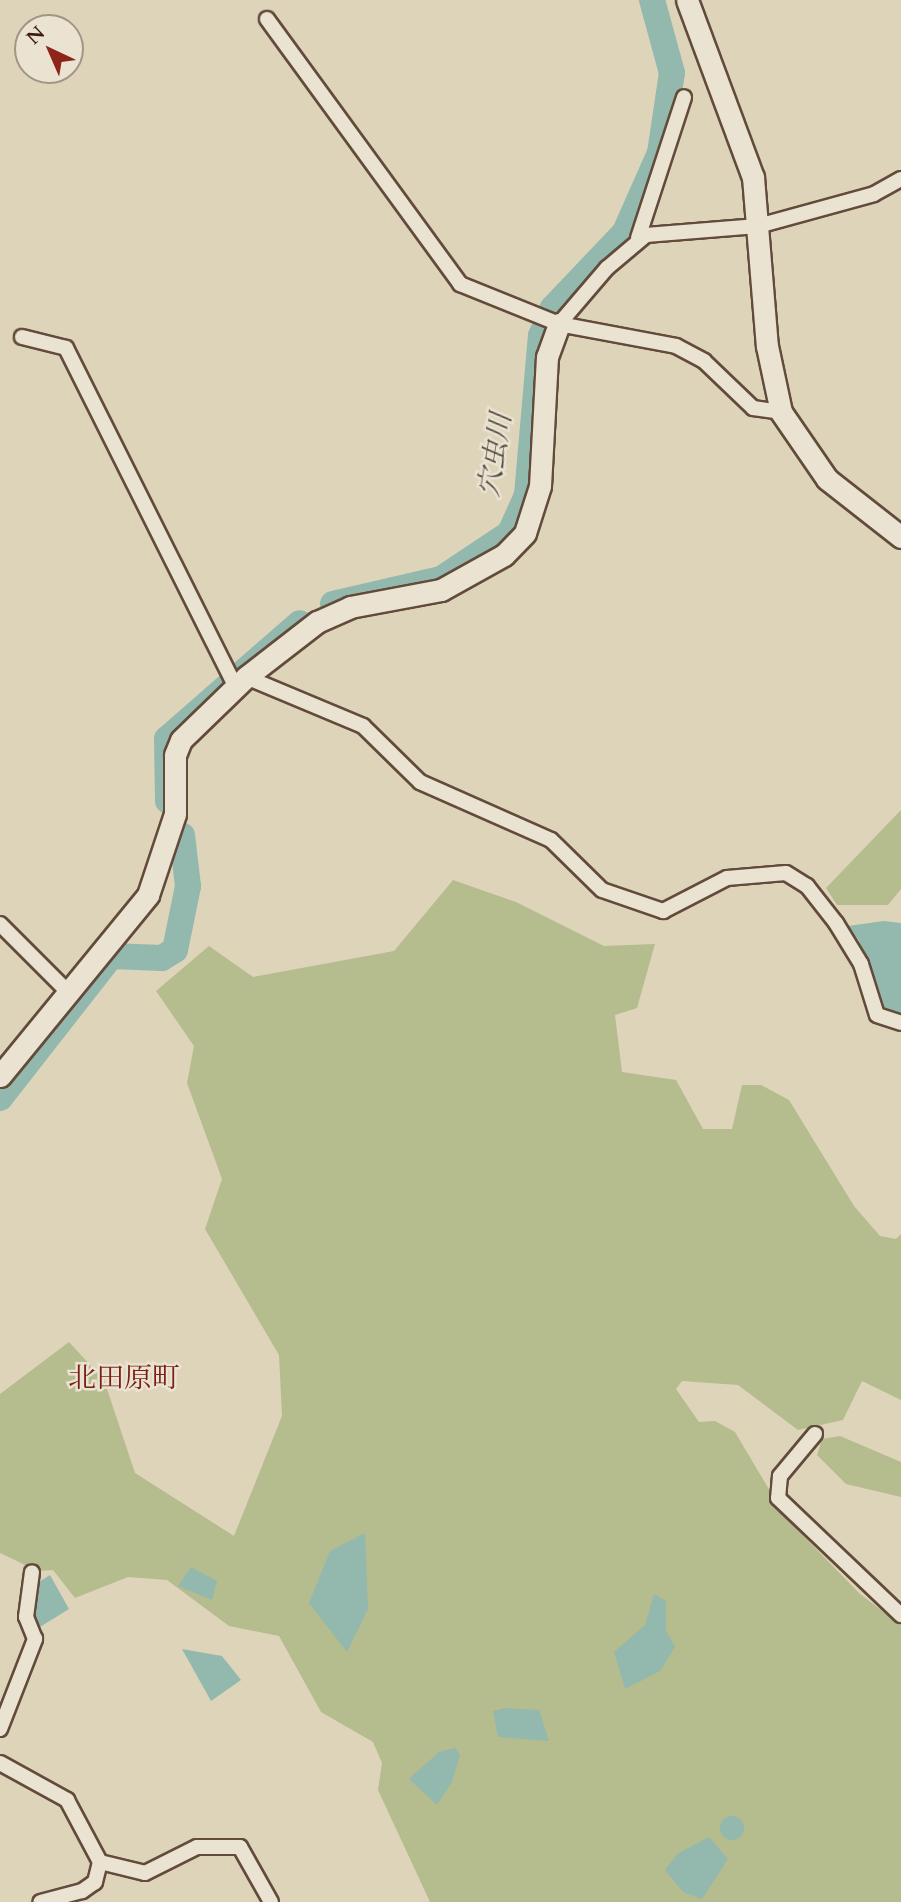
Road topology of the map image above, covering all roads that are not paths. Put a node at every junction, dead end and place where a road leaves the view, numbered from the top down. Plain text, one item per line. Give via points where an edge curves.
1 (687, 0) edge
2 (267, 19) dead end
3 (684, 97) dead end
4 (901, 179) edge
5 (758, 226) junction
6 (638, 238) junction
7 (559, 324) junction
8 (22, 337) dead end
9 (781, 412) junction
10 (901, 537) edge
11 (241, 683) junction
12 (0, 924) edge
13 (66, 990) junction
14 (901, 1023) edge
15 (0, 1076) edge
16 (815, 1434) dead end
17 (32, 1572) dead end
18 (901, 1615) edge
19 (0, 1728) edge
20 (0, 1763) edge
21 (100, 1862) junction
22 (40, 1902) edge
23 (271, 1902) edge

1 - 5 street via 753,177
2 - 7 street via 444,268 460,284
3 - 6 street
4 - 5 street via 874,194
5 - 6 street
5 - 9 street via 769,357
6 - 7 street
7 - 9 street via 676,346 704,362 753,408
7 - 11 street via 547,357 536,507 512,548 441,590 350,607 317,622
8 - 11 street via 66,348
9 - 10 street via 827,479
11 - 13 street via 181,740 175,755 175,814 148,895
11 - 14 street via 363,726 420,782 551,840 602,890 663,911 737,875 786,873 807,886 836,923 861,964 877,1015
12 - 13 street
13 - 15 street
16 - 18 street via 780,1476 778,1498
17 - 19 street via 26,1617 35,1639
20 - 21 street via 67,1800
21 - 22 street via 94,1882 82,1891
21 - 23 street via 145,1872 197,1847 240,1847

